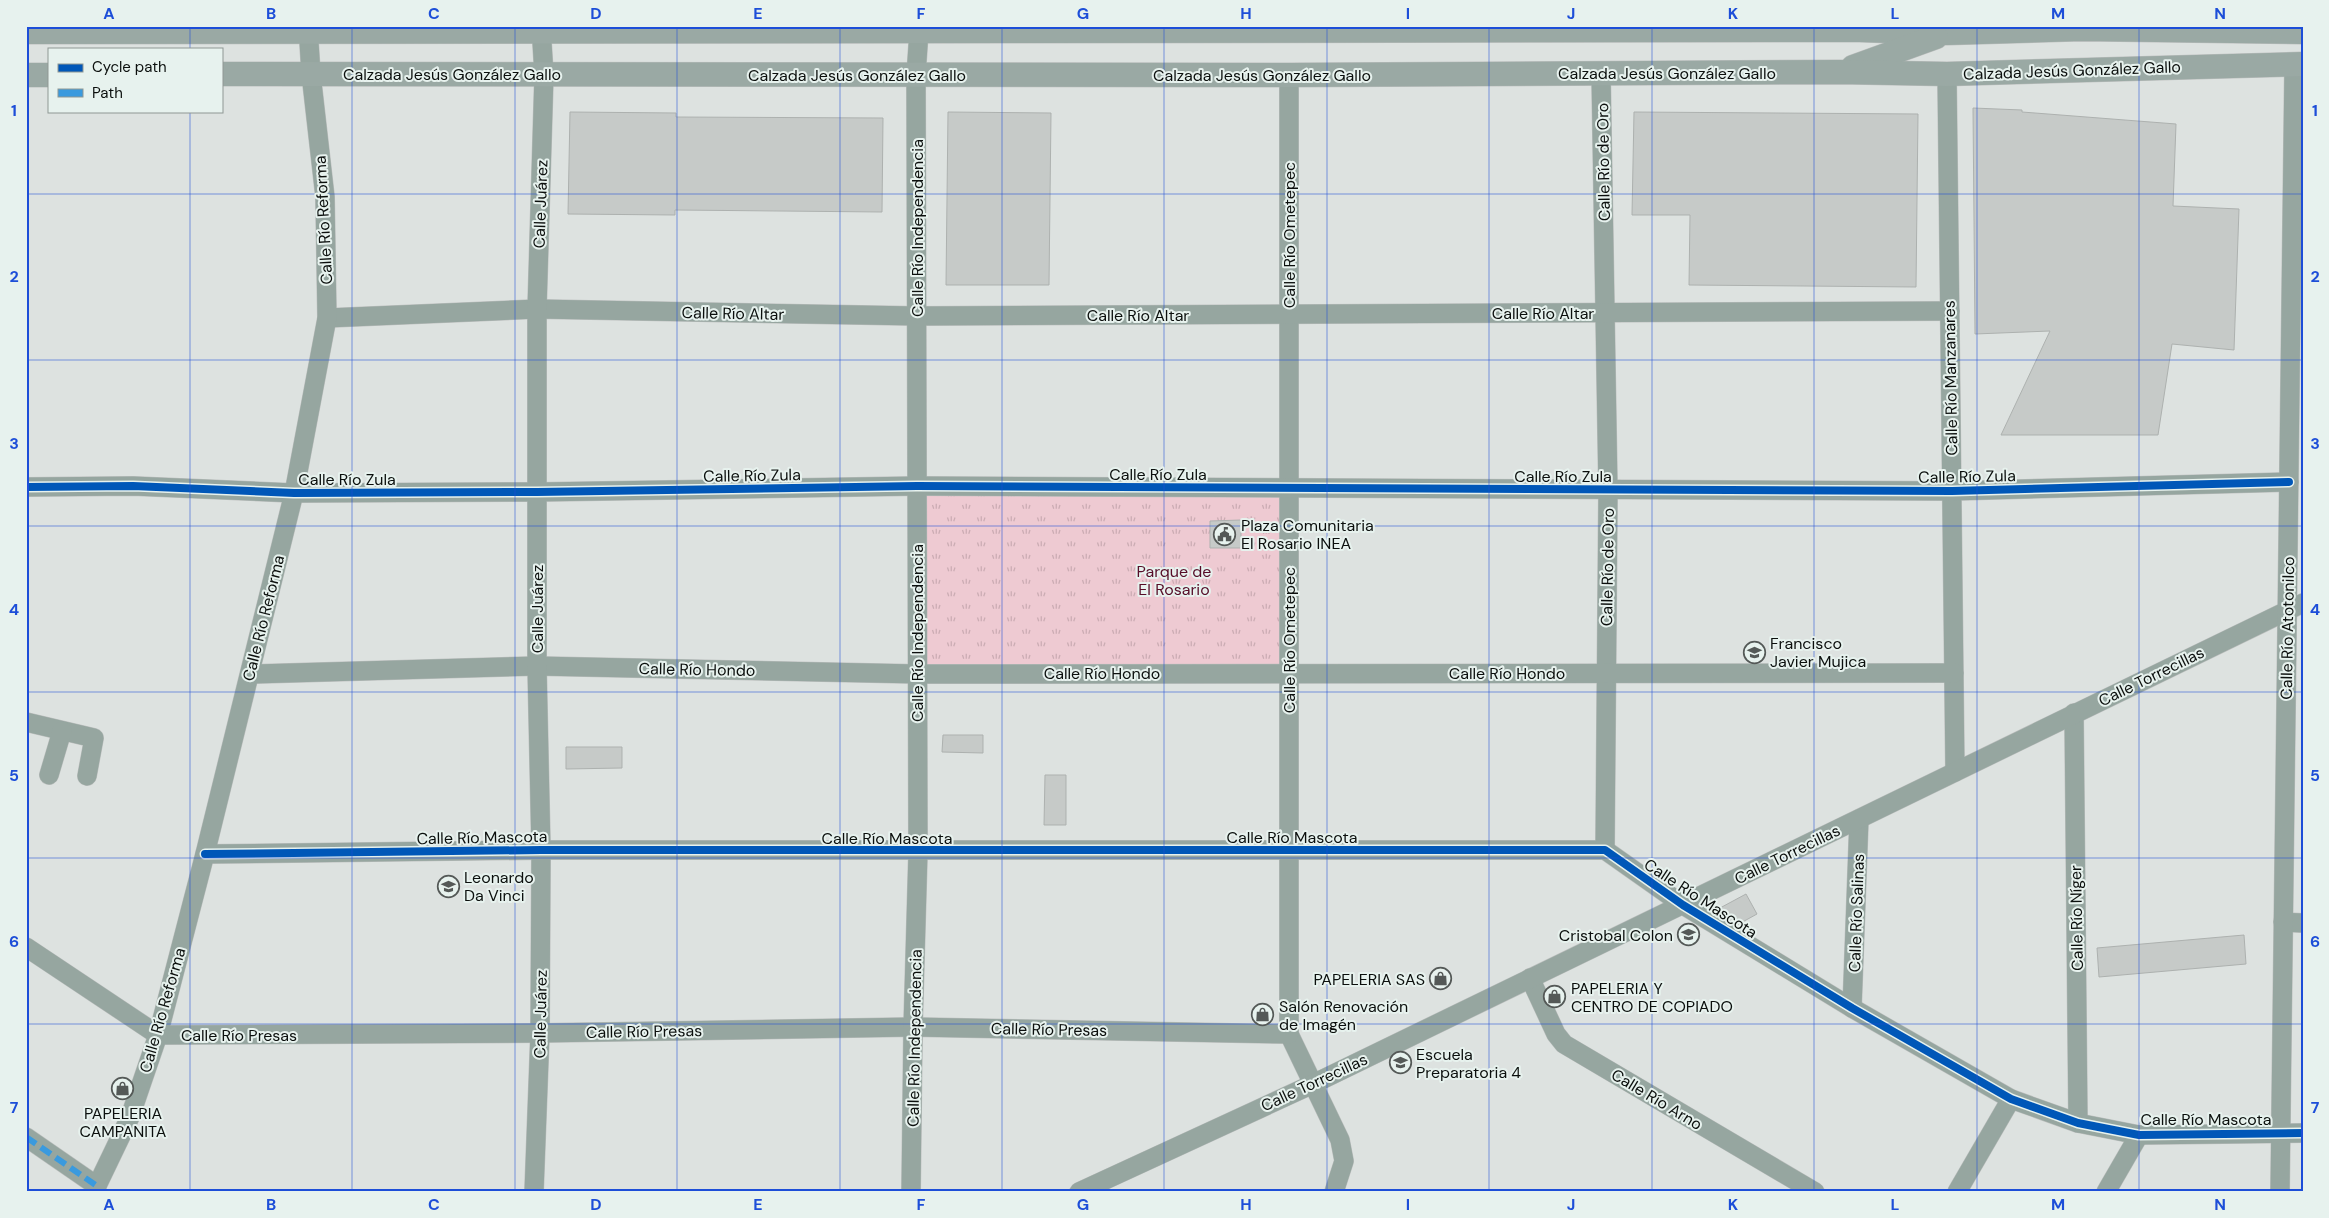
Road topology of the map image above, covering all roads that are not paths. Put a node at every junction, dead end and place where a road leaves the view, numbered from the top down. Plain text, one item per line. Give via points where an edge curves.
1 (1045, 28) edge
2 (1860, 28) edge
3 (2082, 28) edge
4 (309, 29) edge
5 (541, 29) edge
6 (805, 29) edge
7 (27, 30) edge
8 (2298, 30) edge
9 (918, 31) junction
10 (1947, 33) junction
11 (2298, 64) edge
12 (1839, 72) junction
13 (222, 74) edge
14 (311, 74) junction
15 (1601, 74) junction
16 (1947, 74) junction
17 (26, 75) edge
18 (48, 75) edge
19 (544, 75) junction
20 (916, 75) junction
21 (1288, 75) junction
22 (537, 309) junction
23 (1950, 311) junction
24 (1605, 313) junction
25 (1289, 314) junction
26 (917, 316) junction
27 (327, 318) junction
28 (2289, 482) junction
29 (917, 486) junction
30 (26, 487) edge
31 (1289, 488) junction
32 (1608, 490) junction
33 (1952, 491) junction
34 (537, 492) junction
35 (294, 493) junction
36 (2295, 606) edge
37 (536, 666) junction
38 (1289, 673) junction
39 (1606, 673) junction
40 (1954, 673) junction
41 (250, 674) junction
42 (918, 674) junction
43 (2074, 714) junction
44 (26, 722) edge
45 (62, 731) junction
46 (1956, 772) junction
47 (49, 775) dead end
48 (87, 776) dead end
49 (1859, 819) junction
50 (541, 850) junction
51 (1605, 850) junction
52 (1289, 851) junction
53 (918, 852) junction
54 (205, 854) junction
55 (1683, 905) junction
56 (2283, 922) junction
57 (2303, 923) edge
58 (26, 948) edge
59 (1530, 978) junction
60 (1852, 1008) junction
61 (913, 1027) junction
62 (540, 1033) junction
63 (1289, 1034) junction
64 (158, 1035) junction
65 (1313, 1084) junction
66 (2012, 1099) junction
67 (2078, 1123) junction
68 (2281, 1133) junction
69 (2303, 1133) edge
70 (2139, 1135) junction
71 (26, 1136) edge
72 (1115, 1184) edge
73 (95, 1189) edge
74 (1811, 1191) edge
75 (534, 1192) edge
76 (912, 1192) edge
77 (1079, 1192) edge
78 (1334, 1192) edge
79 (1957, 1192) edge
80 (2106, 1192) edge
81 (2280, 1192) edge

1 - 2 main road
1 - 9 main road
2 - 10 main road
3 - 8 main road
3 - 10 main road
4 - 5 main road
4 - 7 main road
4 - 14 street, Calle Río Reforma
5 - 6 main road
5 - 19 street, Calle Juárez
6 - 9 main road
9 - 20 street, Calle Río Independencia
10 - 12 main road
11 - 16 main road, Calzada Jesús González Gallo
11 - 28 street, Calle Río Atotonilco
12 - 15 main road, Calzada Jesús González Gallo
12 - 16 main road, Calzada Jesús González Gallo
13 - 14 main road, Calzada Jesús González Gallo
14 - 19 main road, Calzada Jesús González Gallo
14 - 27 street, Calle Río Reforma via 325,197
15 - 21 main road, Calzada Jesús González Gallo
15 - 24 street, Calle Río de Oro
16 - 23 street, Calle Río Manzanares
17 - 18 main road
19 - 20 main road, Calzada Jesús González Gallo
19 - 22 street, Calle Juárez
20 - 21 main road, Calzada Jesús González Gallo
20 - 26 street, Calle Río Independencia
21 - 25 street, Calle Río Ometepec
22 - 26 street, Calle Río Altar
22 - 27 street, Calle Río Altar
22 - 34 street, Calle Juárez
23 - 24 street, Calle Río Altar
23 - 33 street, Calle Río Manzanares
24 - 25 street, Calle Río Altar
24 - 32 street, Calle Río de Oro
25 - 26 street, Calle Río Altar
25 - 31 street, Calle Río Ometepec
26 - 29 street, Calle Río Independencia
27 - 35 street, Calle Río Reforma
28 - 33 street, Calle Río Zula
28 - 36 street, Calle Río Atotonilco
29 - 31 street, Calle Río Zula
29 - 34 street, Calle Río Zula
29 - 42 street, Calle Río Independencia
30 - 35 street, Calle Río Zula via 133,486
31 - 32 street, Calle Río Zula
31 - 38 street, Calle Río Ometepec
32 - 33 street, Calle Río Zula
32 - 39 street, Calle Río de Oro
33 - 40 street, Calle Río Manzanares
34 - 35 street, Calle Río Zula
34 - 37 street, Calle Juárez
35 - 41 street, Calle Río Reforma
36 - 43 street, Calle Torrecillas
36 - 56 street, Calle Río Atotonilco
37 - 41 street, Calle Río Hondo
37 - 42 street, Calle Río Hondo
37 - 50 street, Calle Juárez
38 - 39 street, Calle Río Hondo
38 - 42 street, Calle Río Hondo
38 - 52 street, Calle Río Ometepec
39 - 40 street, Calle Río Hondo
39 - 51 street, Calle Río de Oro
40 - 46 street, Calle Río Manzanares
41 - 54 street, Calle Río Reforma
42 - 53 street, Calle Río Independencia
43 - 46 street, Calle Torrecillas
43 - 67 street, Calle Río Níger
44 - 45 street
45 - 47 street
45 - 48 street via 94,738
46 - 49 street, Calle Torrecillas
49 - 55 street, Calle Torrecillas
49 - 60 street, Calle Río Salinas
50 - 53 street, Calle Río Mascota
50 - 54 street, Calle Río Mascota
50 - 62 street, Calle Juárez
51 - 52 street, Calle Río Mascota
51 - 55 street, Calle Río Mascota
52 - 53 street, Calle Río Mascota
52 - 63 street, Calle Río Ometepec
53 - 61 street, Calle Río Independencia
54 - 64 street, Calle Río Reforma
55 - 59 street, Calle Torrecillas
55 - 60 street, Calle Río Mascota
56 - 57 street
56 - 68 street, Calle Río Atotonilco
58 - 64 street, Calle Río Presas
59 - 65 street, Calle Torrecillas
59 - 74 street, Calle Río Arno via 1556,1034 1564,1044
60 - 66 street, Calle Río Mascota
61 - 62 street, Calle Río Presas
61 - 63 street, Calle Río Presas
61 - 76 street, Calle Río Independencia
62 - 64 street, Calle Río Presas
62 - 75 street, Calle Juárez
63 - 65 street, Calle Río Ometepec
64 - 73 street, Calle Río Reforma via 130,1116
65 - 72 street, Calle Torrecillas
65 - 78 street, Calle Río Ometepec via 1343,1151 1342,1169
66 - 67 street, Calle Río Mascota
66 - 79 street
67 - 70 street, Calle Río Mascota
68 - 69 street, Calle Río Mascota
68 - 70 street, Calle Río Mascota
68 - 81 street, Calle Río Atotonilco
70 - 80 street
71 - 73 street
72 - 77 street, Calle Torrecillas

